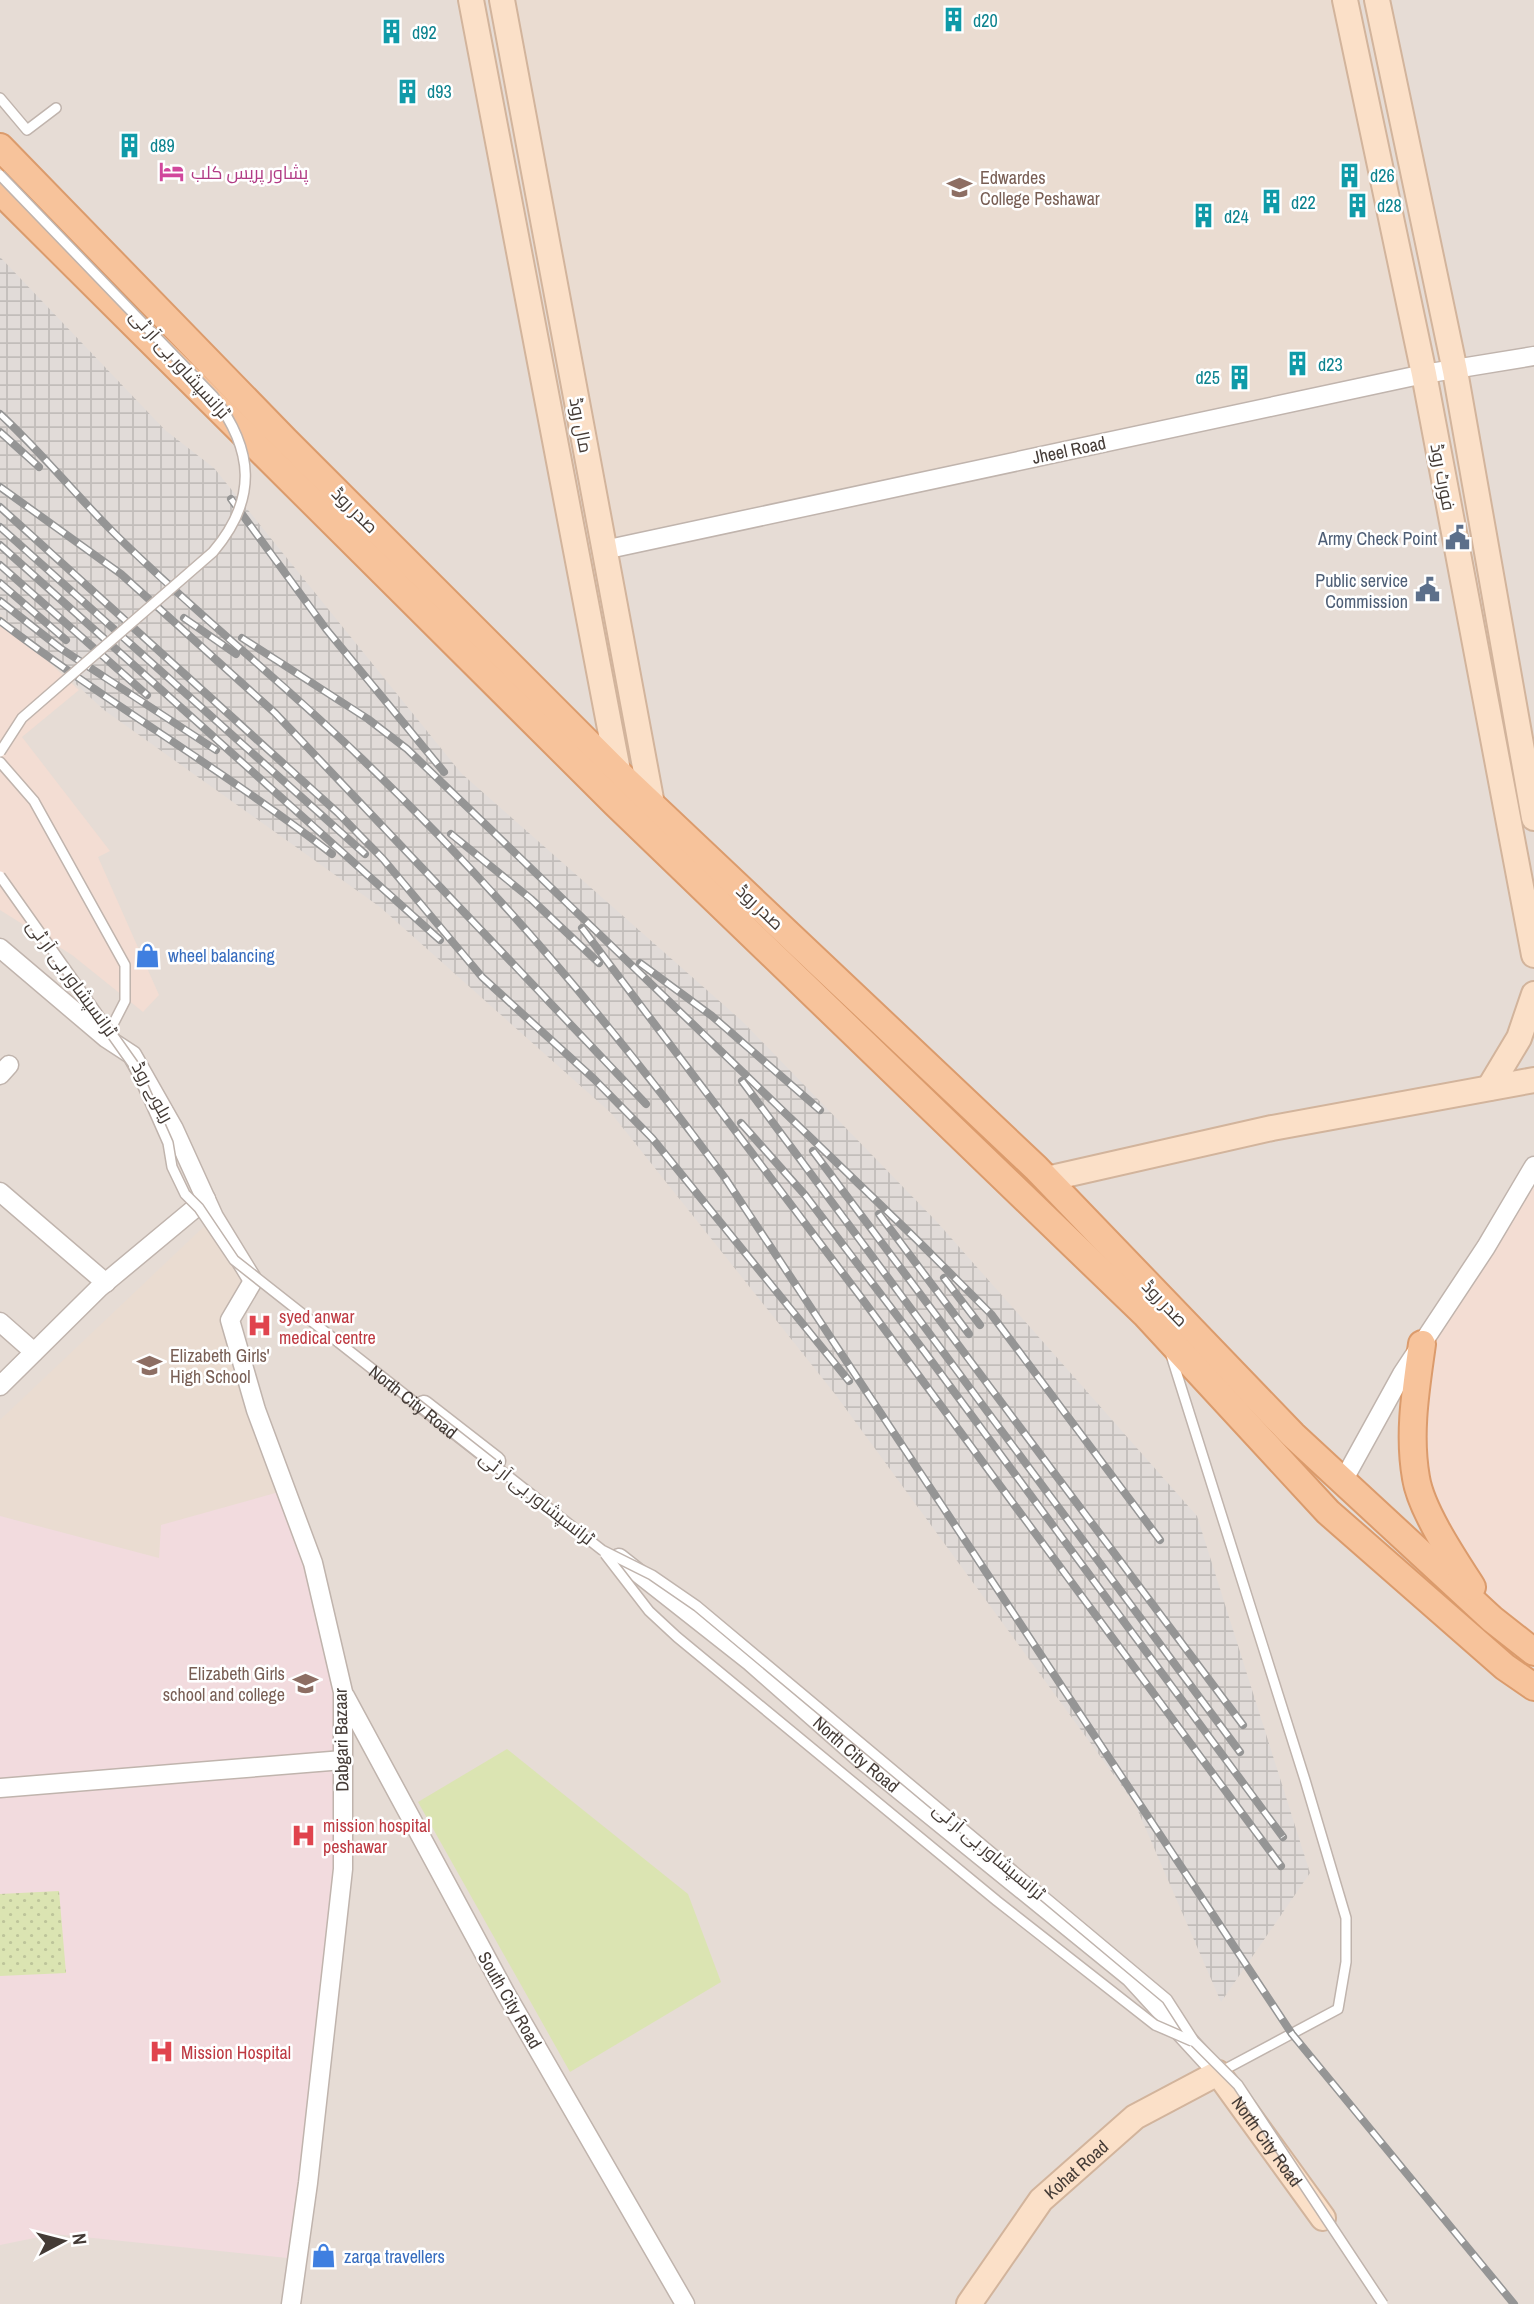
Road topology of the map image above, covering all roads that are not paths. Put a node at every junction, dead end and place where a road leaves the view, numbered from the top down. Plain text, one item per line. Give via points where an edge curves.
1 (471, 0) edge
2 (502, 0) edge
3 (1345, 0) edge
4 (1377, 0) edge
5 (0, 98) edge
6 (56, 108) dead end
7 (0, 147) edge
8 (0, 175) edge
9 (0, 191) edge
10 (1534, 356) edge
11 (1455, 371) junction
12 (1424, 373) junction
13 (604, 550) junction
14 (1524, 714) edge
15 (0, 752) edge
16 (0, 762) edge
17 (617, 772) junction
18 (640, 810) junction
19 (1534, 818) edge
20 (0, 876) edge
21 (0, 948) edge
22 (1534, 955) edge
23 (1534, 994) edge
24 (106, 1038) junction
25 (1534, 1080) edge
26 (1489, 1087) junction
27 (1534, 1166) edge
28 (1047, 1179) junction
29 (0, 1192) edge
30 (206, 1199) junction
31 (253, 1281) junction
32 (106, 1283) junction
33 (0, 1322) edge
34 (1164, 1332) junction
35 (1422, 1344) junction
36 (34, 1352) junction
37 (0, 1386) edge
38 (1343, 1481) junction
39 (602, 1550) junction
40 (1492, 1619) junction
41 (1534, 1652) edge
42 (1534, 1687) edge
43 (343, 1692) junction
44 (343, 1760) junction
45 (1, 1788) edge
46 (1194, 2041) junction
47 (1219, 2073) junction
48 (291, 2304) edge
49 (685, 2304) edge
50 (969, 2304) edge
51 (1384, 2304) edge

1 - 17 street, مال روڈ
2 - 13 street, مال روڈ
3 - 12 street, فورٹ روڈ
4 - 11 street, فورٹ روڈ
5 - 6 lane via 27,130
7 - 17 main road, صدر روڈ
8 - 15 lane, ٹرانسپشاور بی آر ٹی, bridge via 213,396 238,435 246,473 235,523 213,552 22,718
9 - 18 main road, صدر روڈ
10 - 11 street, Jheel Road
11 - 12 street, Jheel Road
11 - 14 street, فورٹ روڈ
12 - 13 street, Jheel Road
12 - 22 street, فورٹ روڈ
13 - 18 street, مال روڈ
14 - 19 street, فورٹ روڈ
16 - 24 lane via 34,801 125,965 125,1001
17 - 18 main road, صدر روڈ
18 - 28 main road, صدر روڈ
18 - 34 main road, صدر روڈ via 664,849
20 - 39 lane, ٹرانسپشاور بی آر ٹی, bridge via 133,1064 185,1194 234,1260
21 - 24 street, ریلوے روڈ
23 - 26 street via 1519,1038
24 - 30 street, ریلوے روڈ via 132,1055 174,1129
25 - 26 street
26 - 28 street via 1272,1128
27 - 35 street
28 - 38 main road, صدر روڈ via 1188,1328
29 - 32 street
30 - 31 street, ریلوے روڈ
30 - 32 street
31 - 43 street, Dabgari Bazaar via 230,1320 256,1410 313,1563
31 - 47 street, North City Road via 444,1420 751,1662 860,1758 1130,1978
32 - 36 street
33 - 36 street
34 - 42 main road, صدر روڈ via 1328,1512 1505,1667
34 - 47 lane via 1346,1919 1346,1962 1338,2010
35 - 38 street
35 - 40 main road via 1413,1419 1416,1480 1443,1542
36 - 37 street
38 - 40 main road, صدر روڈ
39 - 46 lane, ٹرانسپشاور بی آر ٹی, bridge via 649,1611 677,1637 1155,2025
39 - 46 lane, ٹرانسپشاور بی آر ٹی, bridge via 652,1575 697,1606 1167,1999
40 - 41 main road, صدر روڈ
43 - 44 street, Dabgari Bazaar
43 - 49 street, South City Road via 506,1994
44 - 45 street
44 - 48 street, Dabgari Bazaar via 343,1869
46 - 51 lane, ٹرانسپشاور بی آر ٹی, bridge via 1238,2085
47 - 50 street, Kohat Road via 1135,2117 1041,2200
47 - 51 street, North City Road

